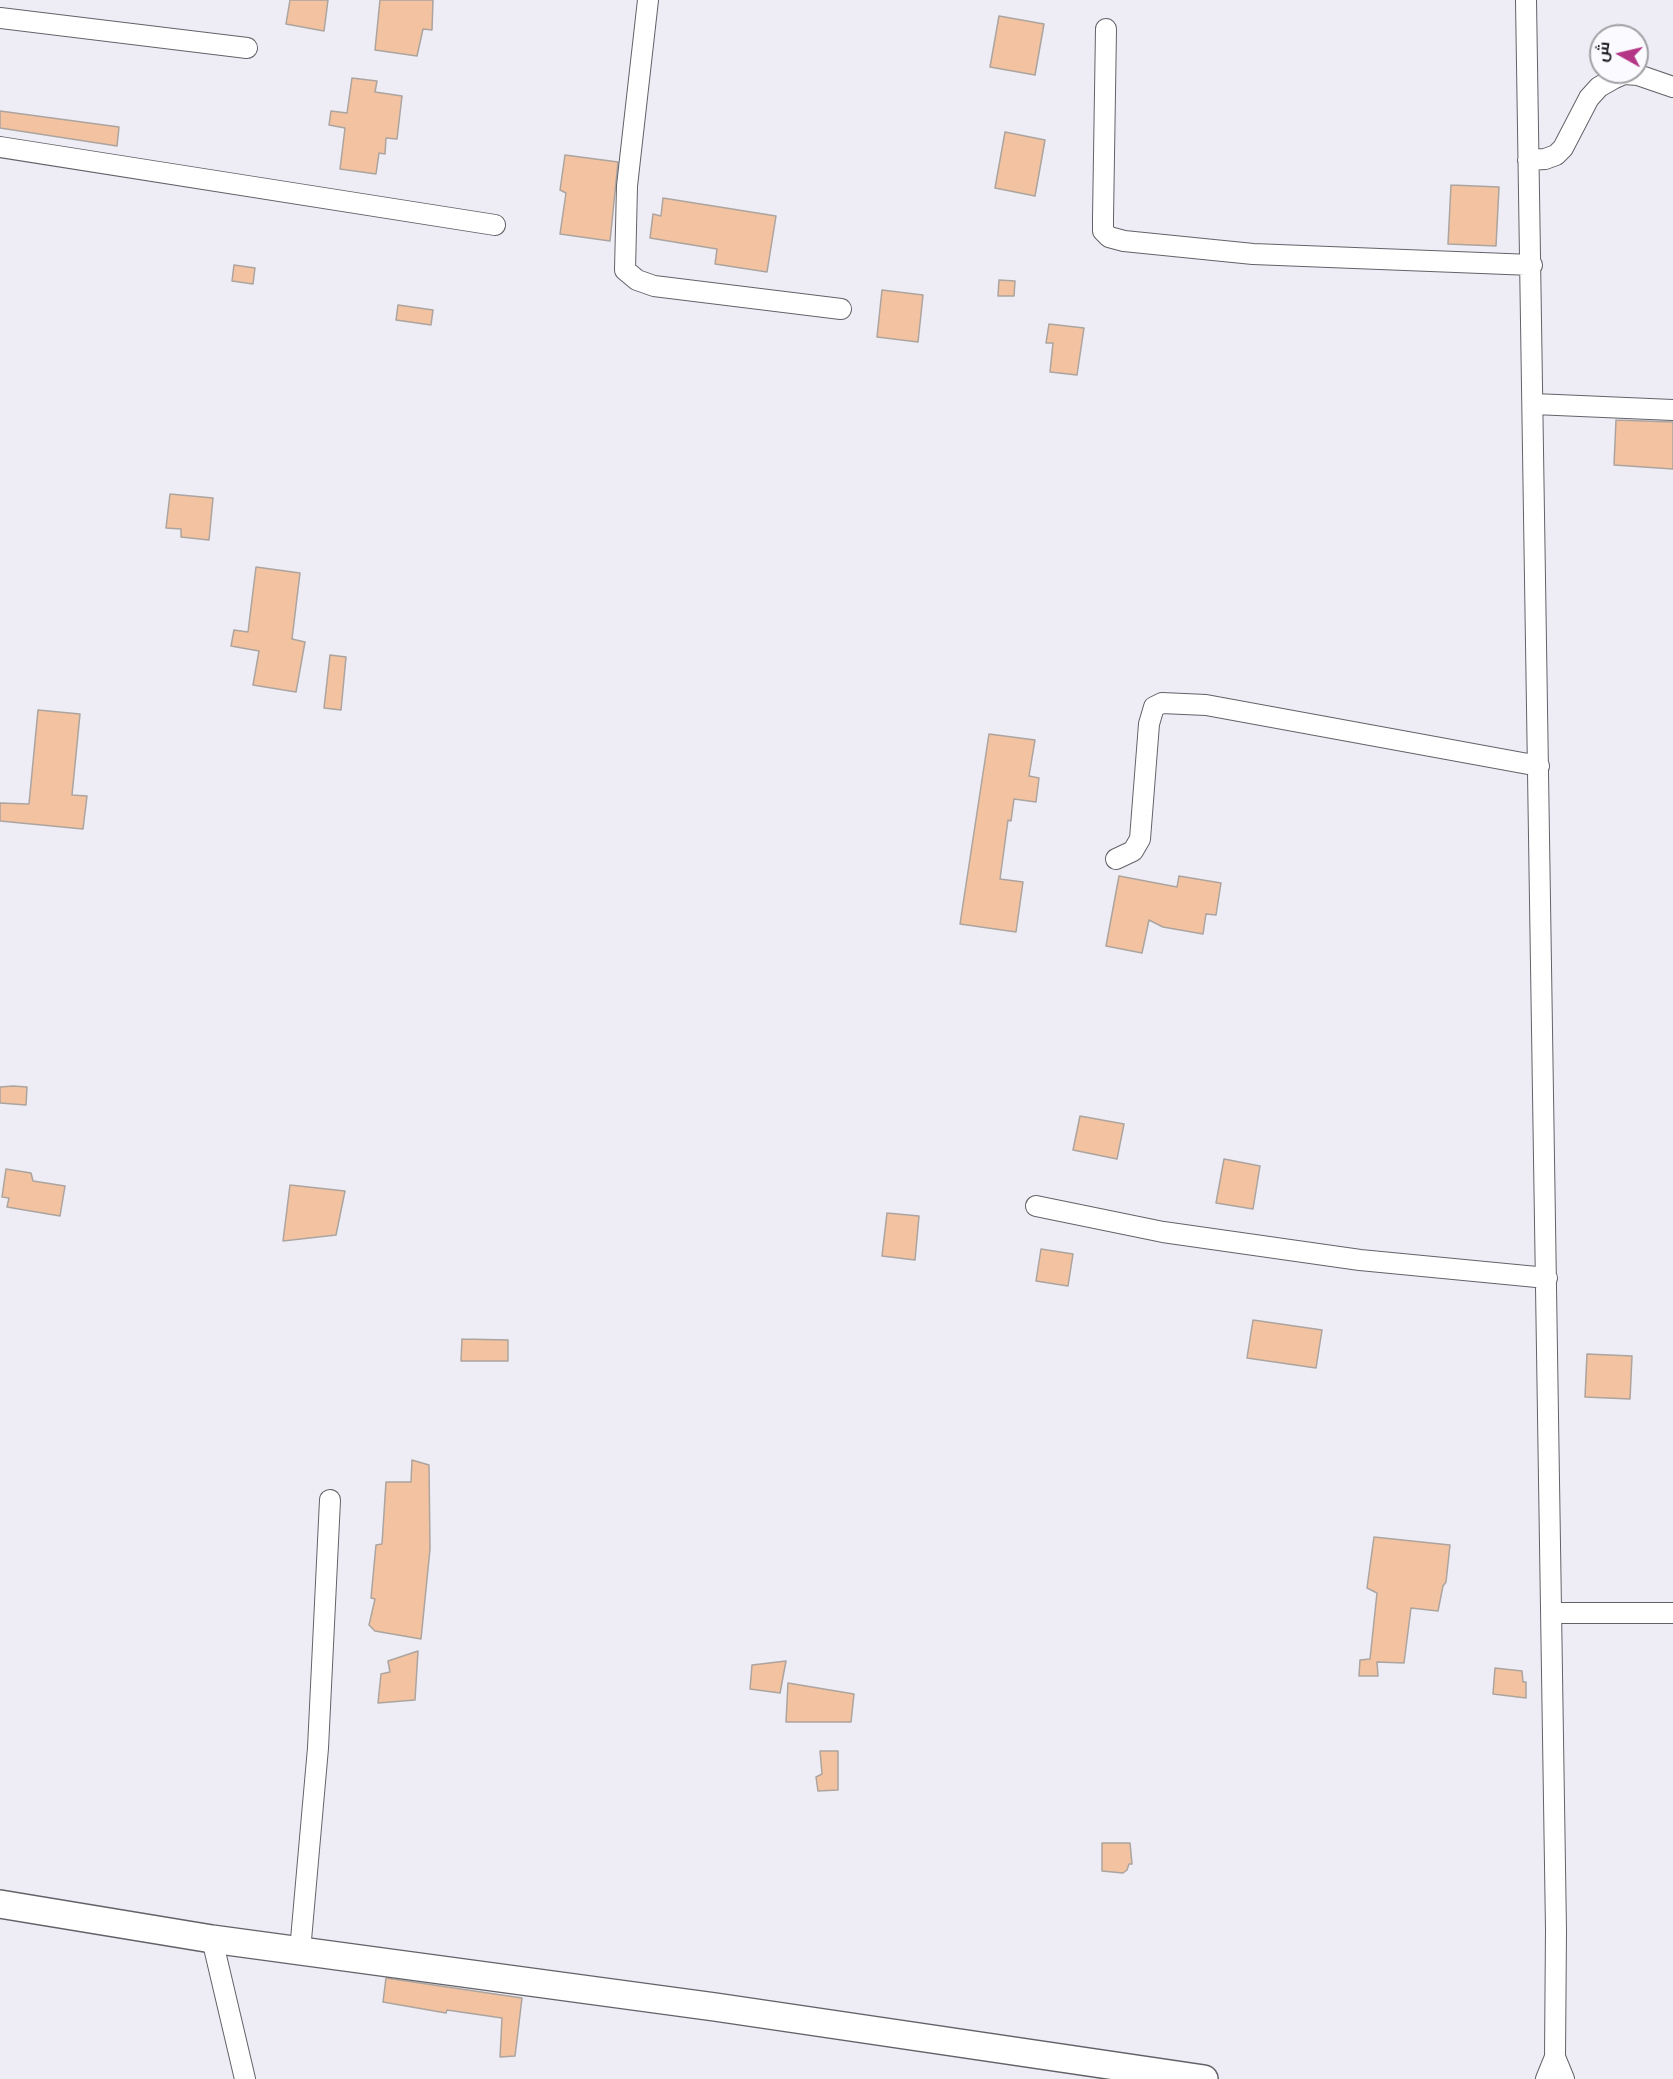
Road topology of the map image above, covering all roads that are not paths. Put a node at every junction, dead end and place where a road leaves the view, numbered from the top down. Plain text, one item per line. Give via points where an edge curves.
1 (648, 0) edge
2 (1527, 0) edge
3 (0, 18) edge
4 (1106, 29) dead end
5 (247, 48) dead end
6 (1673, 87) edge
7 (0, 147) edge
8 (1528, 160) junction
9 (495, 225) dead end
10 (1532, 265) junction
11 (842, 309) dead end
12 (1534, 404) junction
13 (1673, 410) edge
14 (1539, 766) junction
15 (1116, 859) dead end
16 (1036, 1206) dead end
17 (1547, 1278) junction
18 (330, 1500) dead end
19 (1552, 1613) junction
20 (1673, 1613) edge
21 (0, 1904) edge
22 (212, 1939) junction
23 (300, 1951) junction
24 (1555, 2057) junction
25 (245, 2079) edge
26 (1204, 2079) edge
27 (1546, 2079) edge
28 (1564, 2079) edge

1 - 11 street via 627,186 625,270 654,286
2 - 8 street
3 - 5 street
4 - 10 street via 1103,231 1109,237 1252,254
6 - 8 street via 1638,75 1624,74 1612,79 1589,98 1556,155
7 - 9 street
8 - 10 street
10 - 12 street
12 - 13 street
12 - 14 street
14 - 15 street via 1206,705 1162,702 1154,707 1149,724 1140,838 1133,851
14 - 17 street
16 - 17 street via 1163,1232 1360,1260
17 - 19 street
18 - 23 street via 318,1748
19 - 20 street
19 - 24 street
21 - 22 street
22 - 23 street
22 - 25 street
23 - 26 street
24 - 27 street
24 - 28 street

